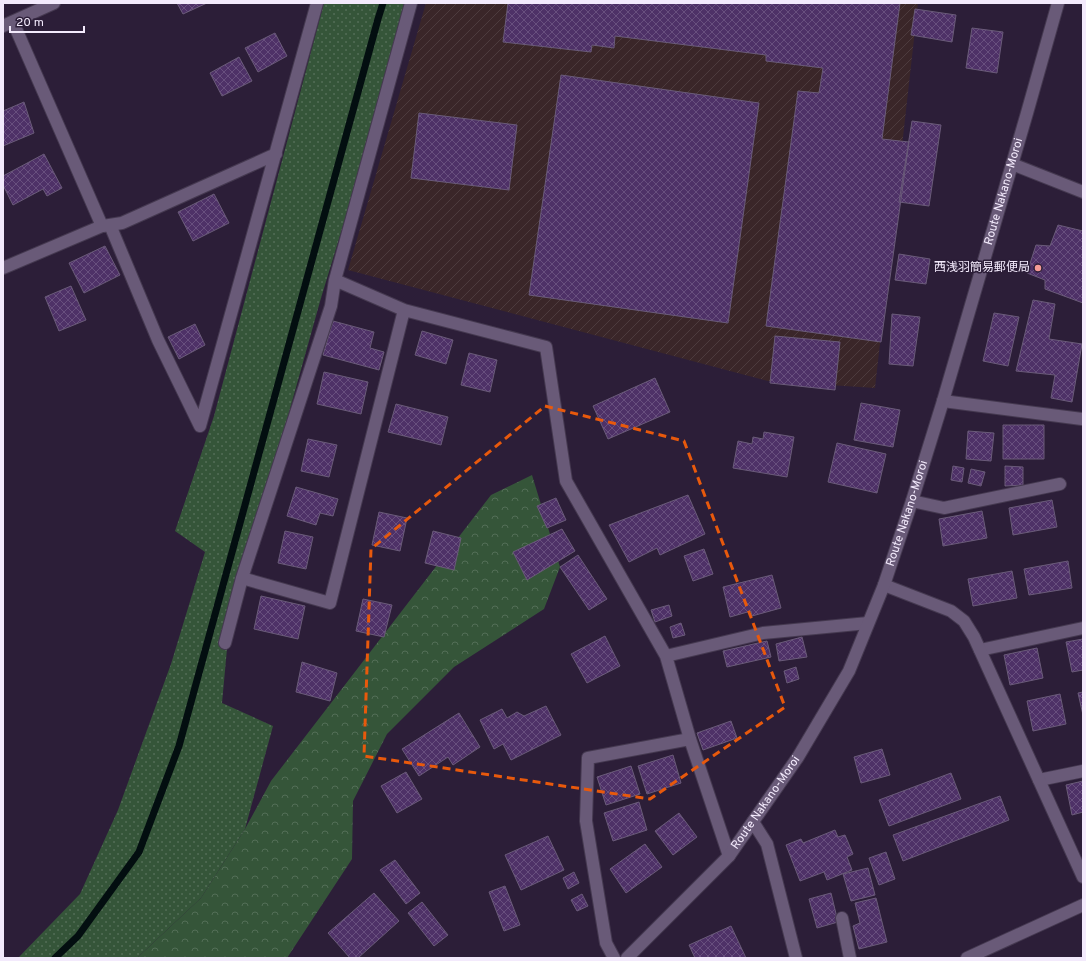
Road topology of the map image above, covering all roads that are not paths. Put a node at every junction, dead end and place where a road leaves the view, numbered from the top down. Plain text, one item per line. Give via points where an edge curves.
1 (54, 3) edge
2 (317, 3) edge
3 (411, 3) edge
4 (1058, 3) edge
5 (8, 24) edge
6 (276, 154) junction
7 (1012, 164) junction
8 (1083, 192) edge
9 (106, 225) junction
10 (3, 268) edge
11 (335, 280) junction
12 (404, 310) junction
13 (943, 401) junction
14 (1082, 420) edge
15 (1060, 484) dead end
16 (912, 501) junction
17 (242, 578) junction
18 (884, 585) junction
19 (868, 624) junction
20 (1083, 628) edge
21 (225, 643) dead end
22 (980, 650) junction
23 (666, 656) junction
24 (690, 739) junction
25 (1083, 771) edge
26 (1039, 780) junction
27 (753, 822) junction
28 (729, 856) junction
29 (1083, 877) edge
30 (1083, 905) edge
31 (842, 918) dead end
32 (614, 958) edge
33 (627, 958) edge
34 (796, 958) edge
35 (850, 958) edge
36 (967, 958) edge

1 - 5 street
2 - 6 street
3 - 11 street
4 - 7 street, Route Nakano-Moroi
5 - 9 street
6 - 9 street via 122,223
6 - 9 street via 200,426
7 - 8 street
7 - 13 street, Route Nakano-Moroi
9 - 10 street
11 - 12 street
11 - 17 street via 331,306
12 - 17 street via 330,603
12 - 23 street via 546,347 566,481
13 - 14 street
13 - 16 street, Route Nakano-Moroi
15 - 16 street via 944,508
16 - 18 street, Route Nakano-Moroi
17 - 21 street
18 - 19 street, Route Nakano-Moroi
18 - 22 street via 950,611 964,621
19 - 23 street via 763,633
19 - 27 street, Route Nakano-Moroi via 849,671 798,757
20 - 22 street
22 - 26 street
23 - 24 street
24 - 28 street
24 - 32 street via 588,758 586,821 606,943
25 - 26 street
26 - 29 street
27 - 28 street, Route Nakano-Moroi
27 - 34 street via 767,844
28 - 33 street, Route Nakano-Moroi
30 - 36 street
31 - 35 street

